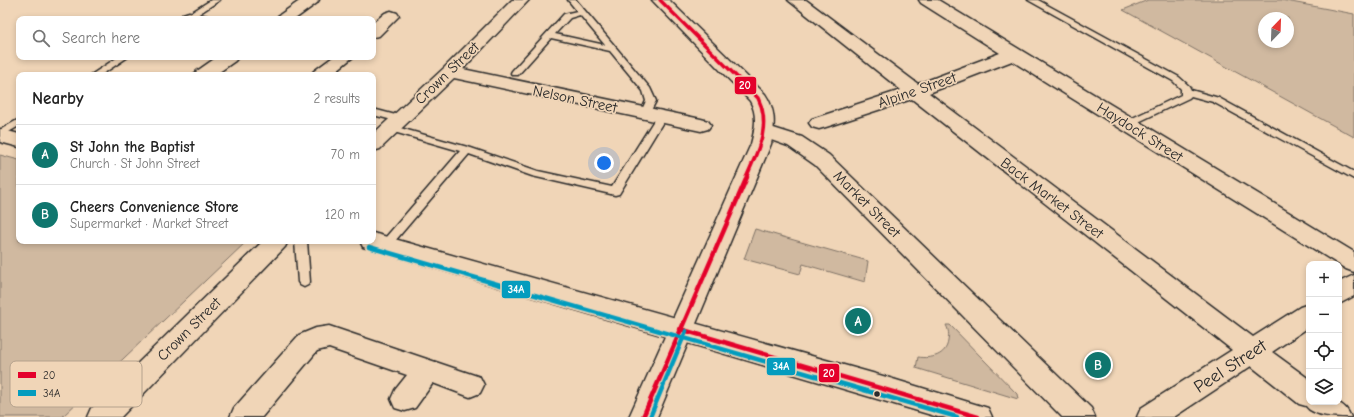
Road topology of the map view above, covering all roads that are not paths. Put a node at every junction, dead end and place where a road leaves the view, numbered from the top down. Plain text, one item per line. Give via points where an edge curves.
1 (216, 0) edge
2 (311, 0) edge
3 (521, 0) edge
4 (572, 0) edge
5 (660, 0) edge
6 (796, 0) edge
7 (927, 0) edge
8 (1032, 0) edge
9 (582, 12) junction
10 (195, 16) edge
11 (288, 16) edge
12 (390, 16) dead end
13 (376, 29) edge
14 (549, 35) junction
15 (613, 49) junction
16 (1013, 54) junction
17 (119, 60) edge
18 (225, 60) edge
19 (340, 60) edge
20 (100, 72) edge
21 (207, 72) edge
22 (324, 72) edge
23 (450, 72) junction
24 (516, 73) dead end
25 (914, 92) junction
26 (1186, 92) junction
27 (376, 114) edge
28 (653, 115) junction
29 (395, 123) junction
30 (819, 123) dead end
31 (16, 124) edge
32 (1127, 124) junction
33 (701, 125) dead end
34 (764, 131) junction
35 (0, 135) edge
36 (16, 140) edge
37 (376, 142) edge
38 (467, 150) junction
39 (1354, 176) edge
40 (378, 243) edge
41 (274, 244) edge
42 (301, 244) edge
43 (1354, 264) edge
44 (304, 282) dead end
45 (1354, 284) edge
46 (1342, 292) edge
47 (1306, 316) edge
48 (680, 329) junction
49 (1253, 352) junction
50 (427, 370) junction
51 (142, 377) edge
52 (470, 385) dead end
53 (1306, 393) edge
54 (405, 399) dead end
55 (1322, 405) edge
56 (112, 407) edge
57 (102, 417) edge
58 (244, 417) edge
59 (643, 417) edge
60 (978, 417) edge
61 (1080, 417) edge
62 (1151, 417) edge
63 (1337, 417) edge

1 - 10 lane
2 - 11 street
3 - 23 street, Crown Street
4 - 9 lane
5 - 34 street via 758,98 764,112
6 - 25 street, Back Market Street
7 - 16 street, Haydock Street
8 - 26 lane via 1176,78 1186,88
9 - 14 lane via 567,16
9 - 15 lane
12 - 13 street
14 - 15 lane
14 - 24 lane
15 - 28 lane via 650,96
16 - 25 street, Alpine Street
16 - 32 street, Haydock Street
17 - 20 lane
18 - 21 street
19 - 22 street
23 - 28 street, Nelson Street
23 - 29 street, Crown Street
25 - 30 street, Alpine Street
25 - 49 street, Back Market Street
26 - 32 lane via 1186,96
26 - 39 lane via 1216,100
27 - 29 lane
28 - 33 street, Nelson Street
28 - 38 lane via 615,192 536,174
29 - 37 street, Crown Street
29 - 38 lane
31 - 35 lane
32 - 43 street, Haydock Street
34 - 48 street
34 - 61 street, Market Street via 796,142 822,160
35 - 36 street
38 - 40 lane
40 - 48 street
41 - 51 street, Crown Street
42 - 44 lane
45 - 46 street
47 - 49 street, Peel Street
48 - 59 street
48 - 60 street
49 - 53 street, Back Market Street
49 - 62 street, Peel Street
50 - 52 street
50 - 54 street
50 - 58 street via 329,337 316,339 308,343
55 - 63 street
56 - 57 street, Crown Street

